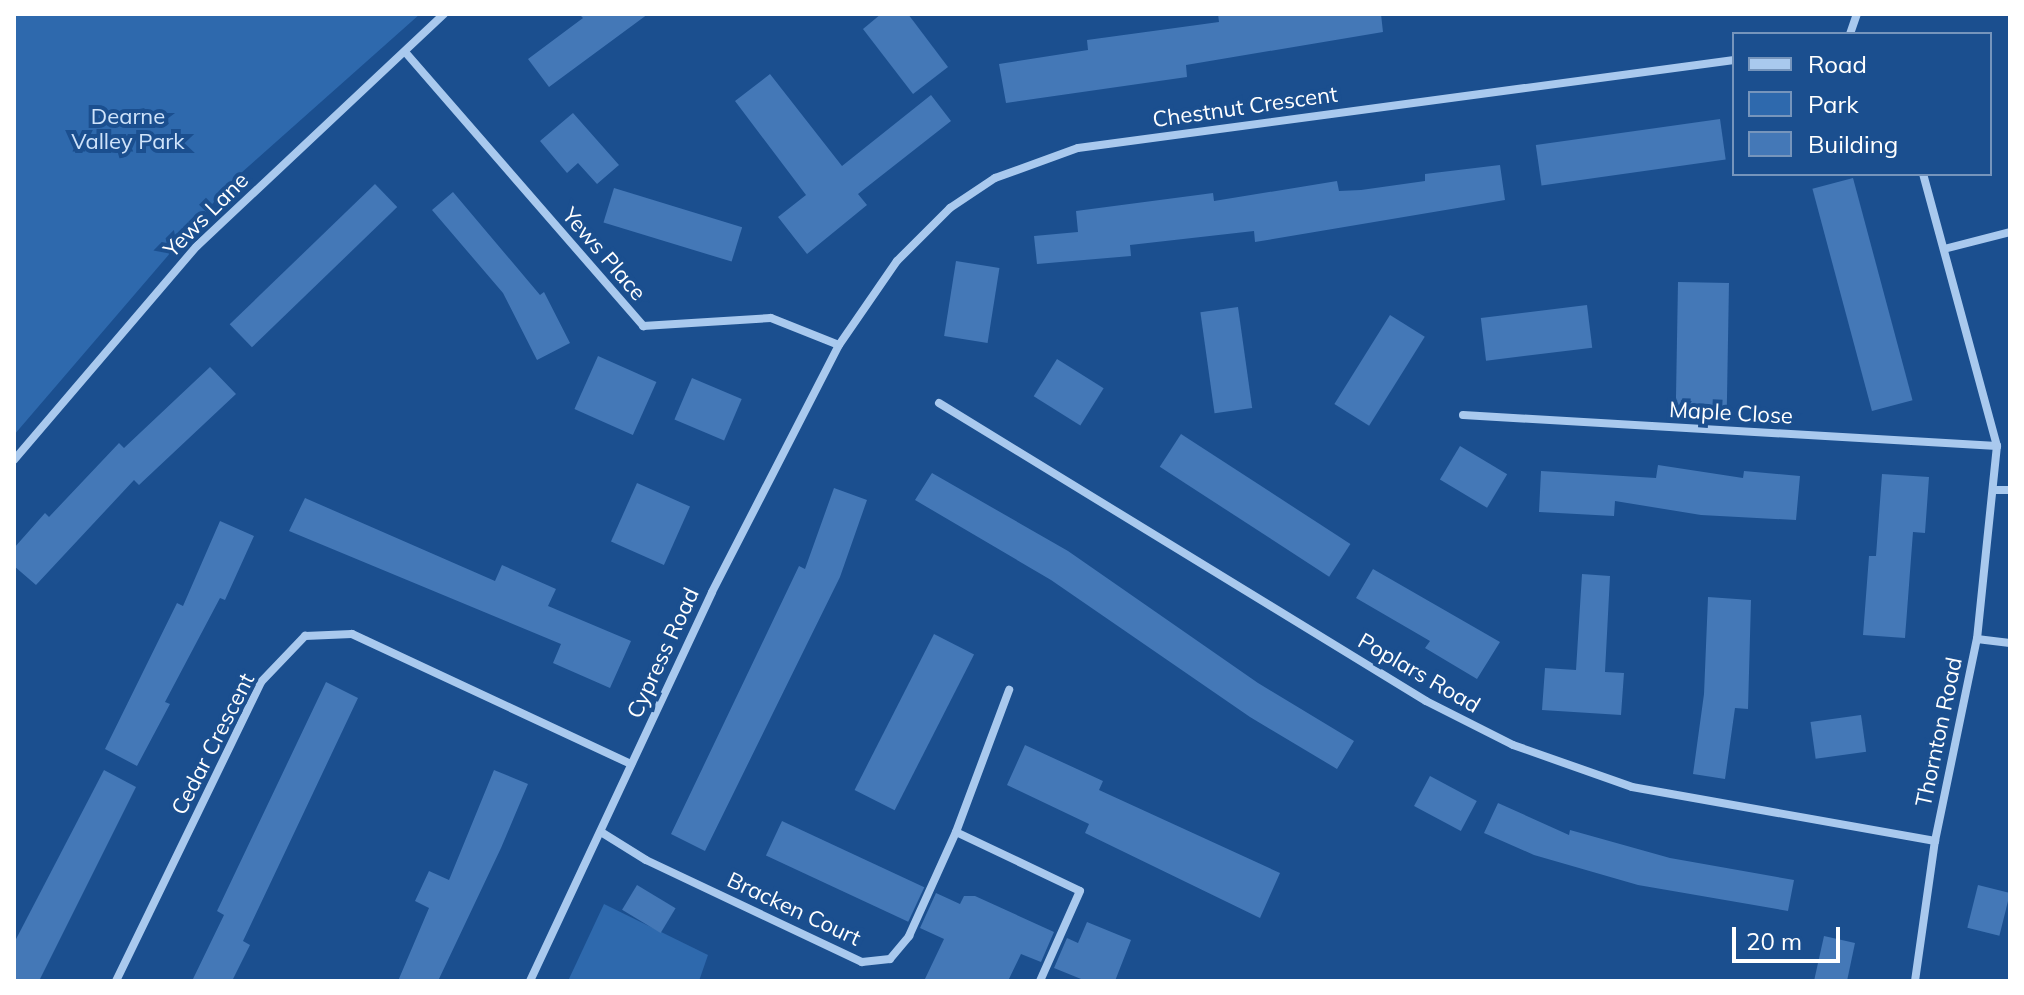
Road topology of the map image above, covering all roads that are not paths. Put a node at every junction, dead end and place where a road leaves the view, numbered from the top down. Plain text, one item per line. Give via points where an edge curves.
1 (444, 14) edge
2 (406, 53) junction
3 (1732, 60) edge
4 (1924, 176) edge
5 (2010, 232) edge
6 (1944, 249) junction
7 (839, 345) junction
8 (939, 403) dead end
9 (1463, 415) dead end
10 (1997, 446) junction
11 (14, 460) edge
12 (1995, 490) junction
13 (2010, 490) edge
14 (1977, 639) junction
15 (2010, 643) edge
16 (1009, 690) dead end
17 (631, 764) junction
18 (601, 832) junction
19 (956, 832) junction
20 (1935, 841) junction
21 (116, 981) edge
22 (530, 981) edge
23 (1040, 981) edge
24 (1915, 981) edge

1 - 2 street, Yews Lane
2 - 7 street, Yews Place via 643,326 771,318
2 - 11 street, Yews Lane via 197,246
3 - 7 street, Chestnut Crescent via 1053,154 995,178 950,208 897,261
4 - 6 street, Thornton Road
5 - 6 street
6 - 10 street, Thornton Road
7 - 17 street, Cypress Road
8 - 20 street, Poplars Road via 1426,701 1513,745 1632,787
9 - 10 street, Maple Close
10 - 12 street, Thornton Road
12 - 13 street
12 - 14 street, Thornton Road
14 - 15 street
14 - 20 street, Thornton Road
16 - 19 street, Bracken Court
17 - 18 street, Cypress Road
17 - 21 street, Cedar Crescent via 352,634 305,636 261,682
18 - 19 street, Bracken Court via 646,860 862,962 890,959 909,936
18 - 22 street, Cypress Road
19 - 23 street via 1080,891
20 - 24 street, Thornton Road

